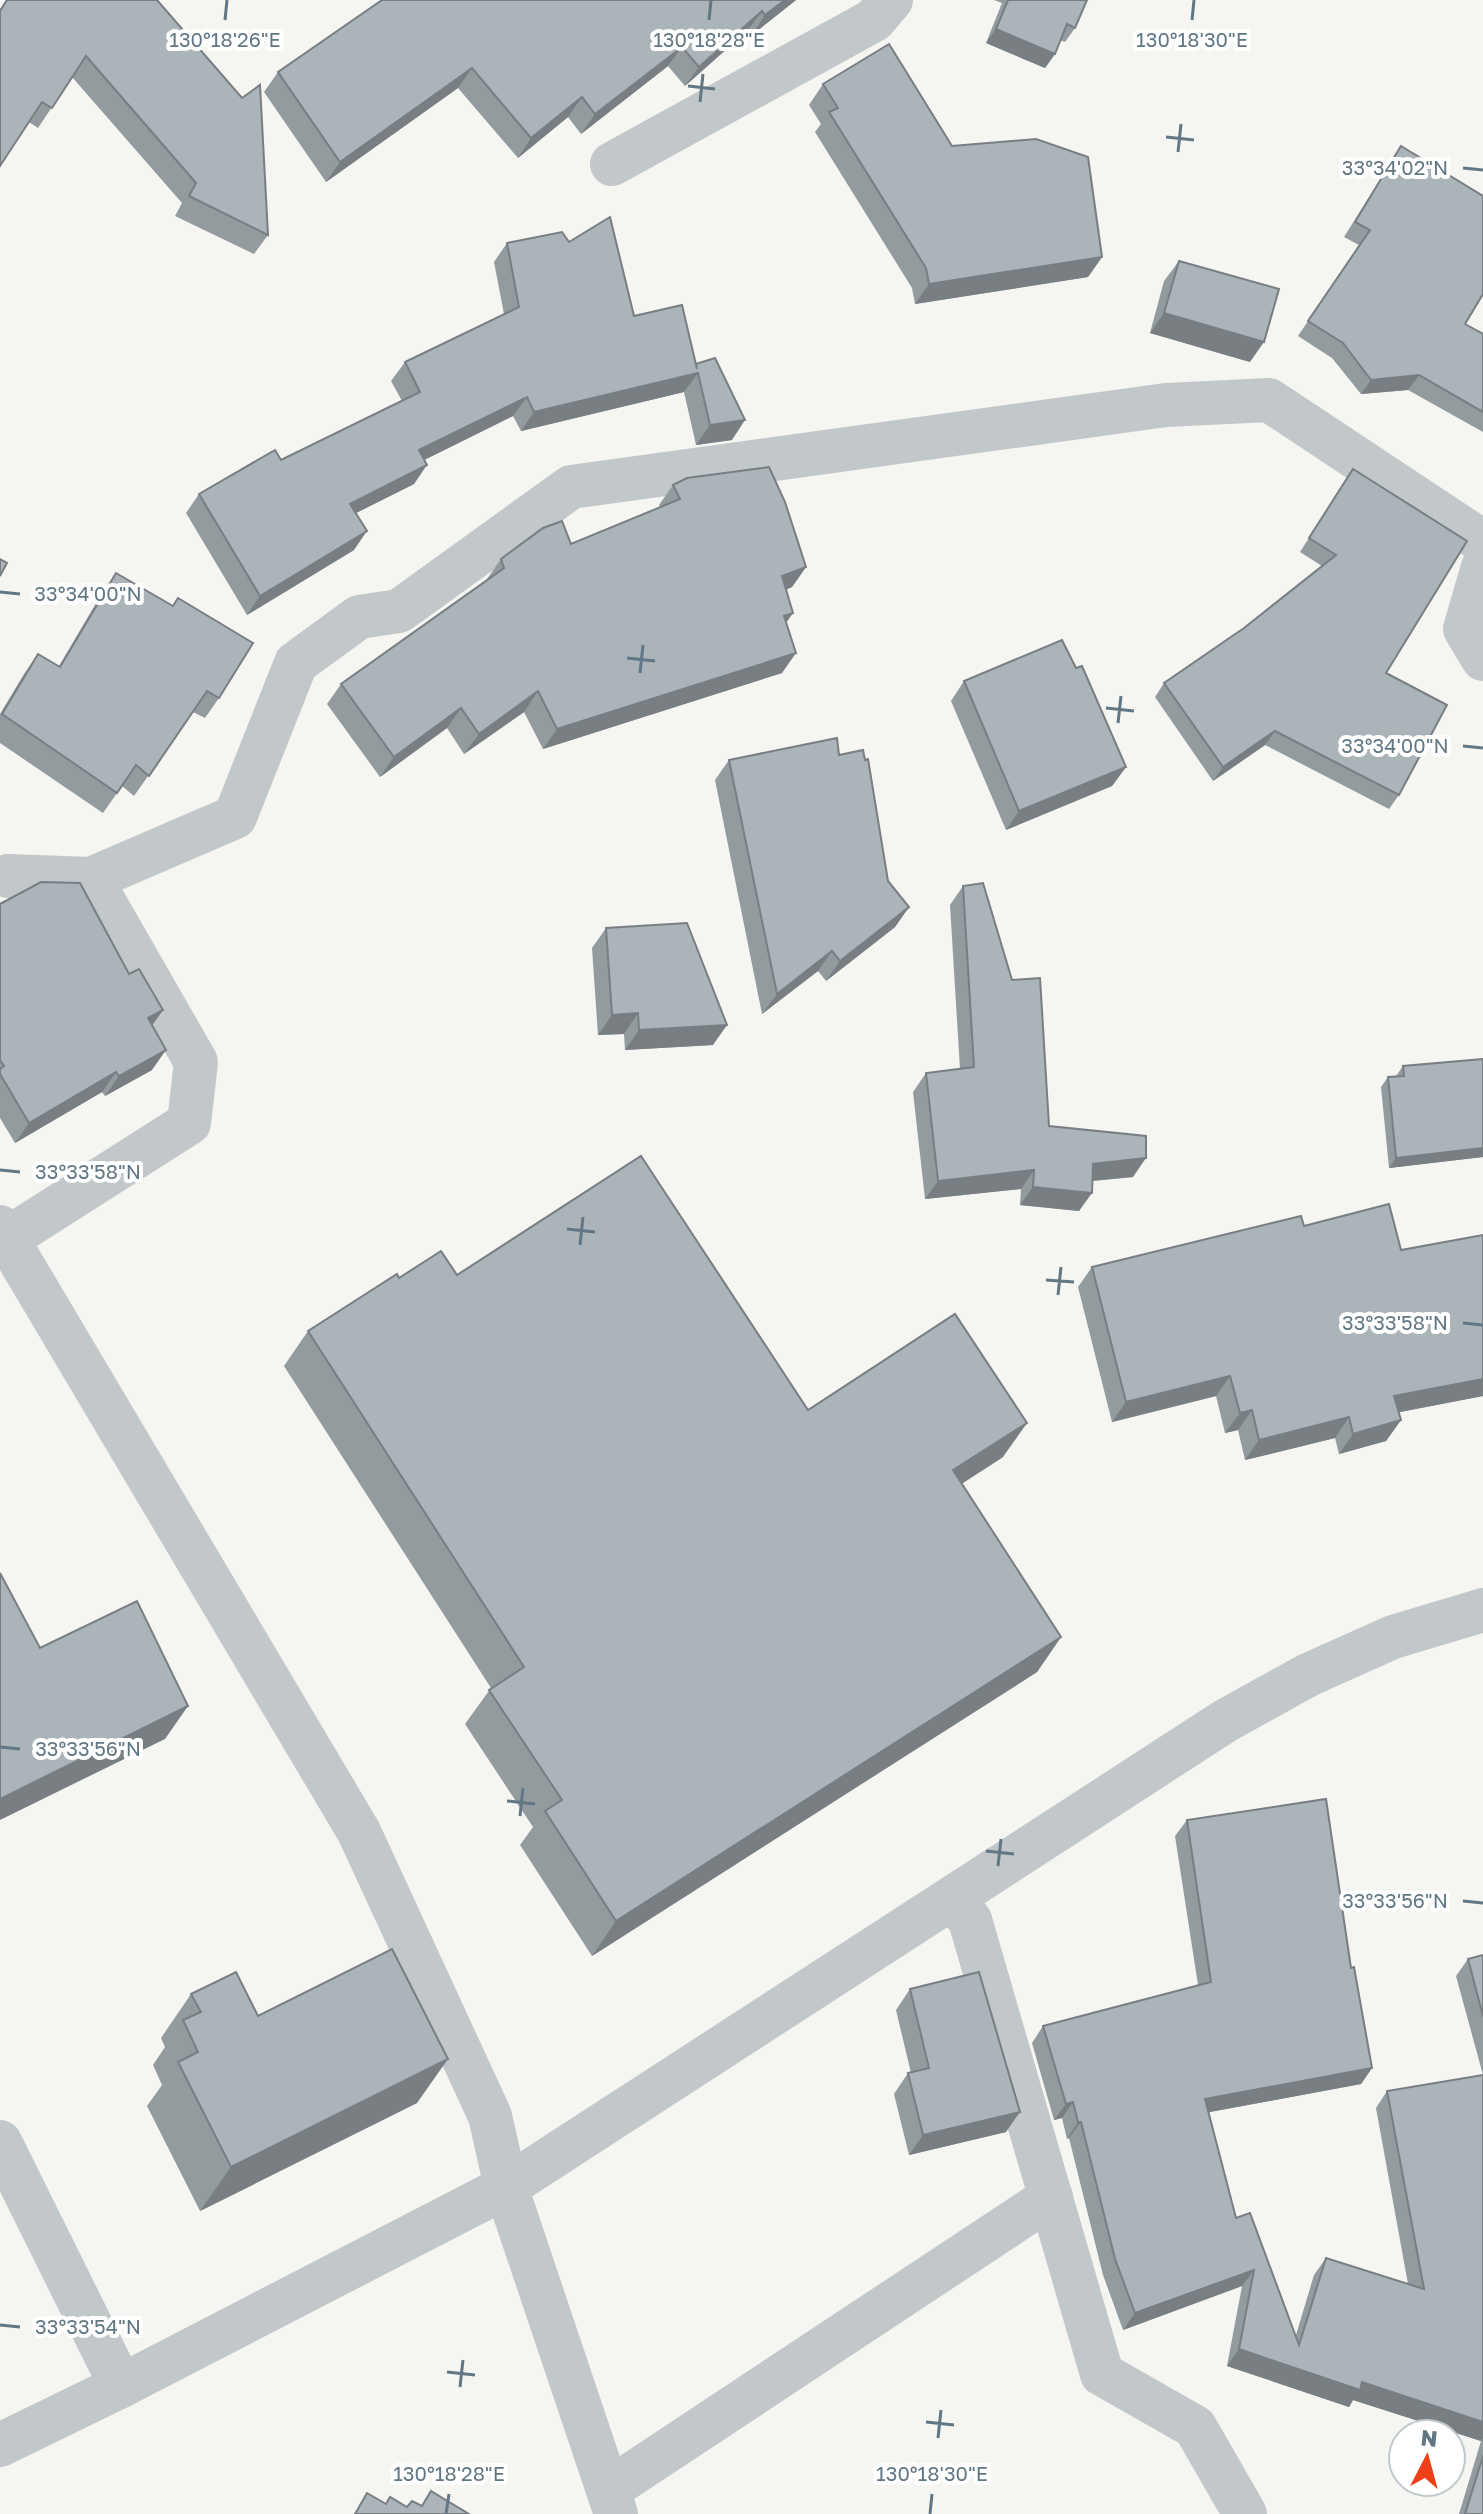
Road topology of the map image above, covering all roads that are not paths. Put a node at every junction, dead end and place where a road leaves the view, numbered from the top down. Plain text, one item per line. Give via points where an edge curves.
1 (891, 0) edge
2 (612, 164) dead end
3 (1483, 542) edge
4 (1483, 567) edge
5 (1483, 659) edge
6 (8, 876) dead end
7 (91, 879) junction
8 (4, 1233) edge
9 (1483, 1610) edge
10 (952, 1899) junction
11 (0, 2142) edge
12 (506, 2187) junction
13 (1051, 2197) junction
14 (121, 2386) junction
15 (0, 2445) edge
16 (612, 2502) edge
17 (1245, 2514) edge

1 - 2 street via 874,20
3 - 7 street via 1269,400 1166,405 571,487 399,611 359,617 296,663 235,817
4 - 5 street via 1465,629
6 - 7 street
7 - 8 street via 196,1062 189,1123
8 - 12 street via 359,1832 490,2116
9 - 10 street via 1393,1637 1294,1683 1225,1721
10 - 12 street
10 - 13 street via 970,1920
11 - 14 street
12 - 14 street
12 - 16 street
13 - 16 street
13 - 17 street via 1102,2374 1195,2427
14 - 15 street

